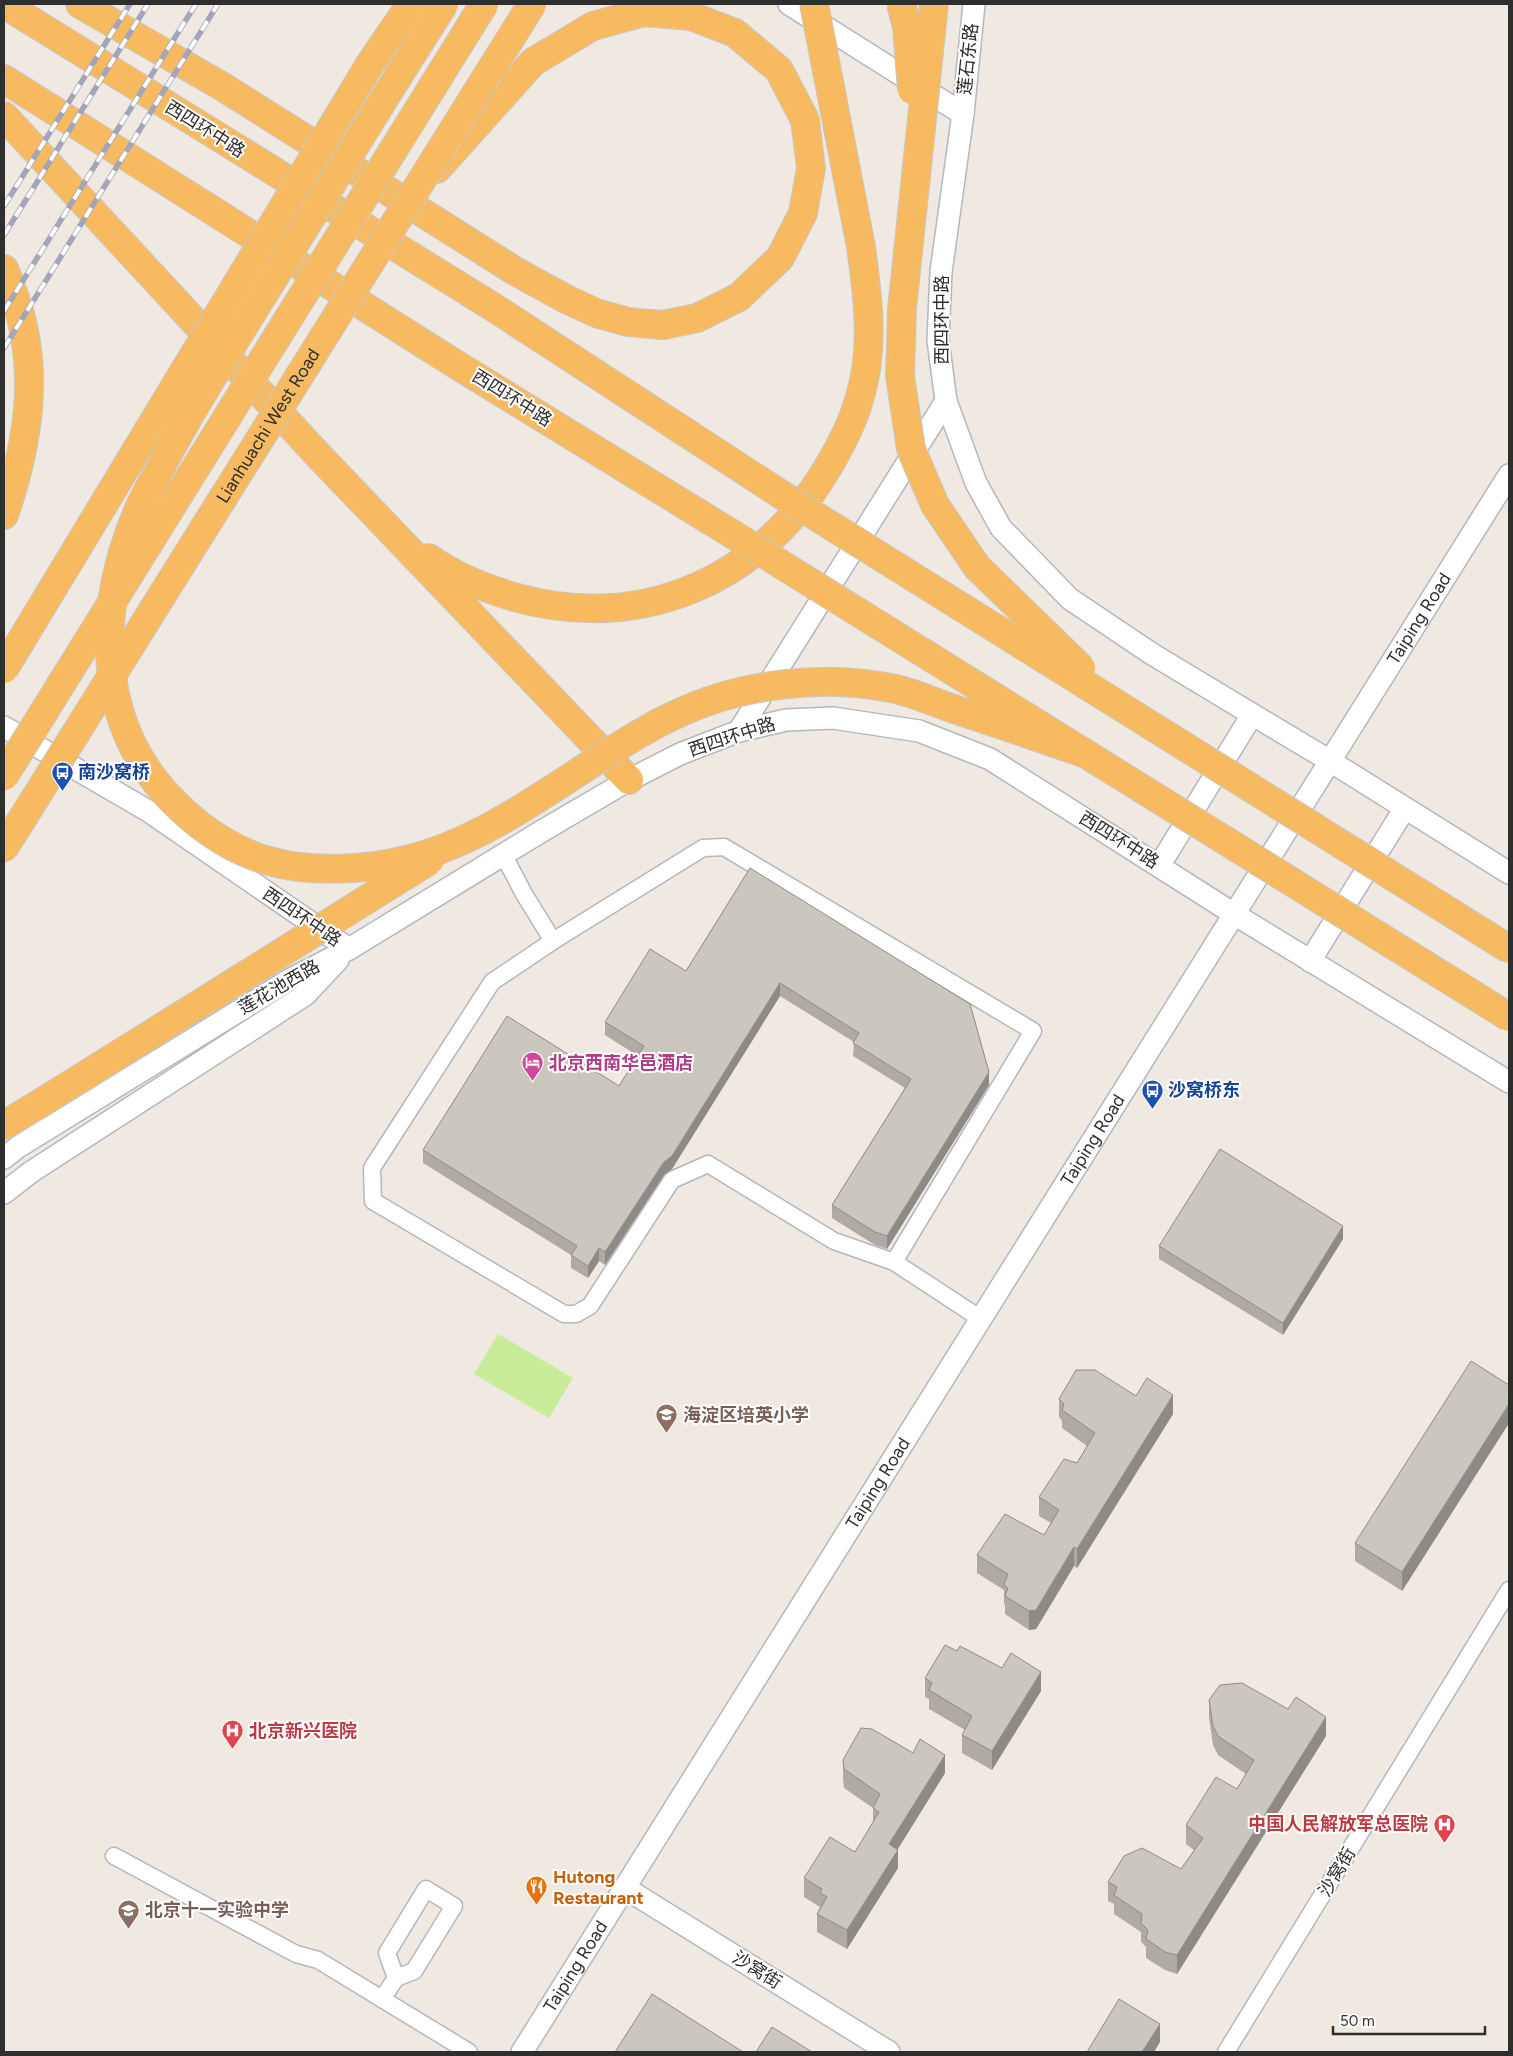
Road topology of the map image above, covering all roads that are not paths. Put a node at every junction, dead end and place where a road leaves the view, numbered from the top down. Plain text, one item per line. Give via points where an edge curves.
1 (4, 4) edge
2 (80, 4) edge
3 (411, 4) edge
4 (444, 4) edge
5 (484, 4) edge
6 (532, 4) edge
7 (789, 4) edge
8 (814, 4) edge
9 (901, 4) edge
10 (934, 4) edge
11 (974, 4) edge
12 (4, 79) edge
13 (962, 114) junction
14 (4, 116) edge
15 (917, 158) junction
16 (408, 202) junction
17 (4, 269) edge
18 (946, 401) junction
19 (1509, 475) edge
20 (8, 503) edge
21 (391, 532) junction
22 (4, 669) edge
23 (1117, 704) junction
24 (1252, 715) junction
25 (4, 727) edge
26 (738, 731) junction
27 (1089, 754) junction
28 (1330, 761) junction
29 (4, 776) edge
30 (629, 780) junction
31 (1405, 808) junction
32 (461, 841) junction
33 (4, 848) edge
34 (503, 854) junction
35 (1159, 866) junction
36 (1509, 873) edge
37 (1234, 914) junction
38 (554, 941) junction
39 (349, 948) junction
40 (1509, 950) edge
41 (1310, 961) junction
42 (1509, 1017) edge
43 (1509, 1082) edge
44 (4, 1125) edge
45 (4, 1158) edge
46 (4, 1193) edge
47 (894, 1262) junction
48 (981, 1319) junction
49 (1509, 1590) edge
50 (114, 1856) dead end
51 (624, 1888) junction
52 (396, 1978) junction
53 (382, 1999) junction
54 (469, 2052) edge
55 (522, 2052) edge
56 (888, 2052) edge
57 (1226, 2052) edge

1 - 23 highway, 西四环中路, bridge via 493,307 782,495
2 - 16 highway, bridge via 223,87 515,271 596,313 628,322 662,325 697,318 739,297 780,258 803,213 812,168 805,120 779,70 735,33 691,16 644,12 593,26 533,62
3 - 22 highway, bridge via 370,64
4 - 32 highway, bridge via 178,434 135,516 117,575 110,623 110,674 120,717 138,758 161,791 194,821 226,843 268,861 317,868 361,867 410,859
5 - 29 highway, bridge
6 - 16 highway, Lianhuachi West Road, bridge
7 - 13 street
8 - 21 highway, bridge via 869,303 869,352 860,400 816,488 782,530 743,562 699,587 644,604 589,610 536,603 486,589 443,569
9 - 15 highway, bridge via 907,28
10 - 15 highway, bridge
11 - 13 street, 莲石东路
12 - 27 highway, 西四环中路, bridge via 457,365
13 - 18 street, 西四环中路 via 941,272 938,340
14 - 21 highway
15 - 23 highway, bridge via 902,309 900,376 911,449 935,505 978,567
16 - 33 highway, Lianhuachi West Road, bridge
17 - 20 highway via 24,324 30,380 26,437
18 - 24 street, 西四环中路 via 976,483 1001,528 1063,592 1152,654
18 - 26 street
19 - 28 street, Taiping Road
21 - 30 highway
23 - 40 highway, bridge
24 - 28 street, 西四环中路
24 - 35 street
25 - 39 street, 西四环中路 via 150,812
26 - 30 street, 西四环中路 via 680,754
26 - 35 street, 西四环中路 via 786,720 833,718 919,731 990,759
27 - 32 highway, bridge via 894,688 842,681 785,685 732,694 680,712
27 - 42 highway, 西四环中路, bridge
28 - 31 street, 西四环中路
28 - 37 street, Taiping Road
30 - 34 street, 西四环中路
31 - 36 street, 西四环中路
31 - 41 street
32 - 44 highway, bridge
34 - 38 street
34 - 39 street, 西四环中路
35 - 37 street, 西四环中路
37 - 41 street, 西四环中路
37 - 48 street, Taiping Road
38 - 47 street via 703,848 724,847 1033,1031
38 - 47 street via 492,982 372,1168 373,1201 564,1314 576,1314 590,1306 672,1180 708,1164 834,1241
39 - 45 street, 莲花池西路 via 289,980
39 - 46 street, 莲花池西路 via 305,995 31,1172
41 - 43 street, 西四环中路
47 - 48 street
48 - 51 street, Taiping Road
49 - 57 street, 沙窝街
50 - 53 street via 296,1954 318,1960
51 - 55 street, Taiping Road
51 - 56 street, 沙窝街
52 - 52 street via 414,1971 454,1906 426,1889 387,1953
52 - 53 street
53 - 54 street

